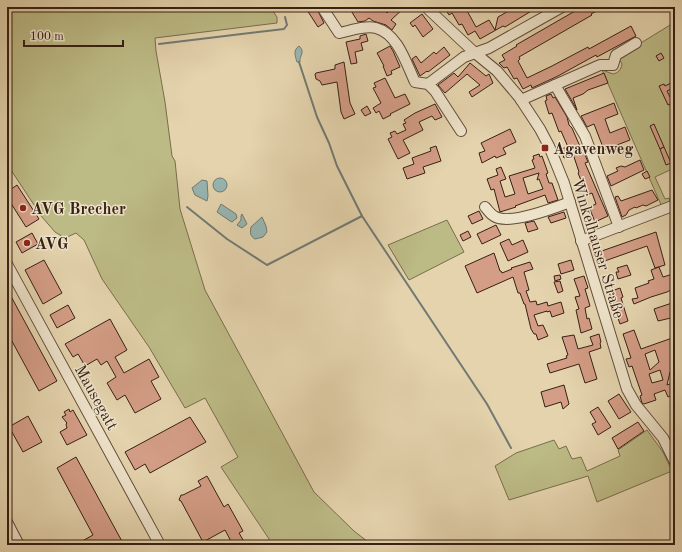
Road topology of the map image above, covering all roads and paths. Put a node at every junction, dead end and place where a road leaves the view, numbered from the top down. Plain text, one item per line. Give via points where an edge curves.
1 (322, 7) edge
2 (426, 7) edge
3 (562, 7) edge
4 (636, 43) dead end
5 (475, 53) junction
6 (428, 84) junction
7 (555, 85) junction
8 (521, 100) junction
9 (461, 131) dead end
10 (570, 202) junction
11 (675, 205) edge
12 (485, 207) dead end
13 (619, 227) junction
14 (581, 241) junction
15 (7, 264) edge
16 (675, 462) edge
17 (7, 522) edge
18 (19, 545) edge
19 (160, 545) edge

1 - 6 street via 339,33 364,28 375,28 384,32 399,49 415,82
2 - 5 street, Winkelhauser Straße
3 - 5 street via 489,48
4 - 7 street via 616,55 613,66 600,65
5 - 6 street via 464,57
5 - 8 street, Winkelhauser Straße via 497,71
6 - 9 street
7 - 8 street
7 - 13 street via 585,136
8 - 10 street, Winkelhauser Straße via 549,146
10 - 12 street via 518,218 494,217
10 - 14 street, Winkelhauser Straße
11 - 13 street
13 - 14 street
14 - 16 street, Winkelhauser Straße via 627,389 636,405 663,438
15 - 19 street, Mausegatt
17 - 18 street

